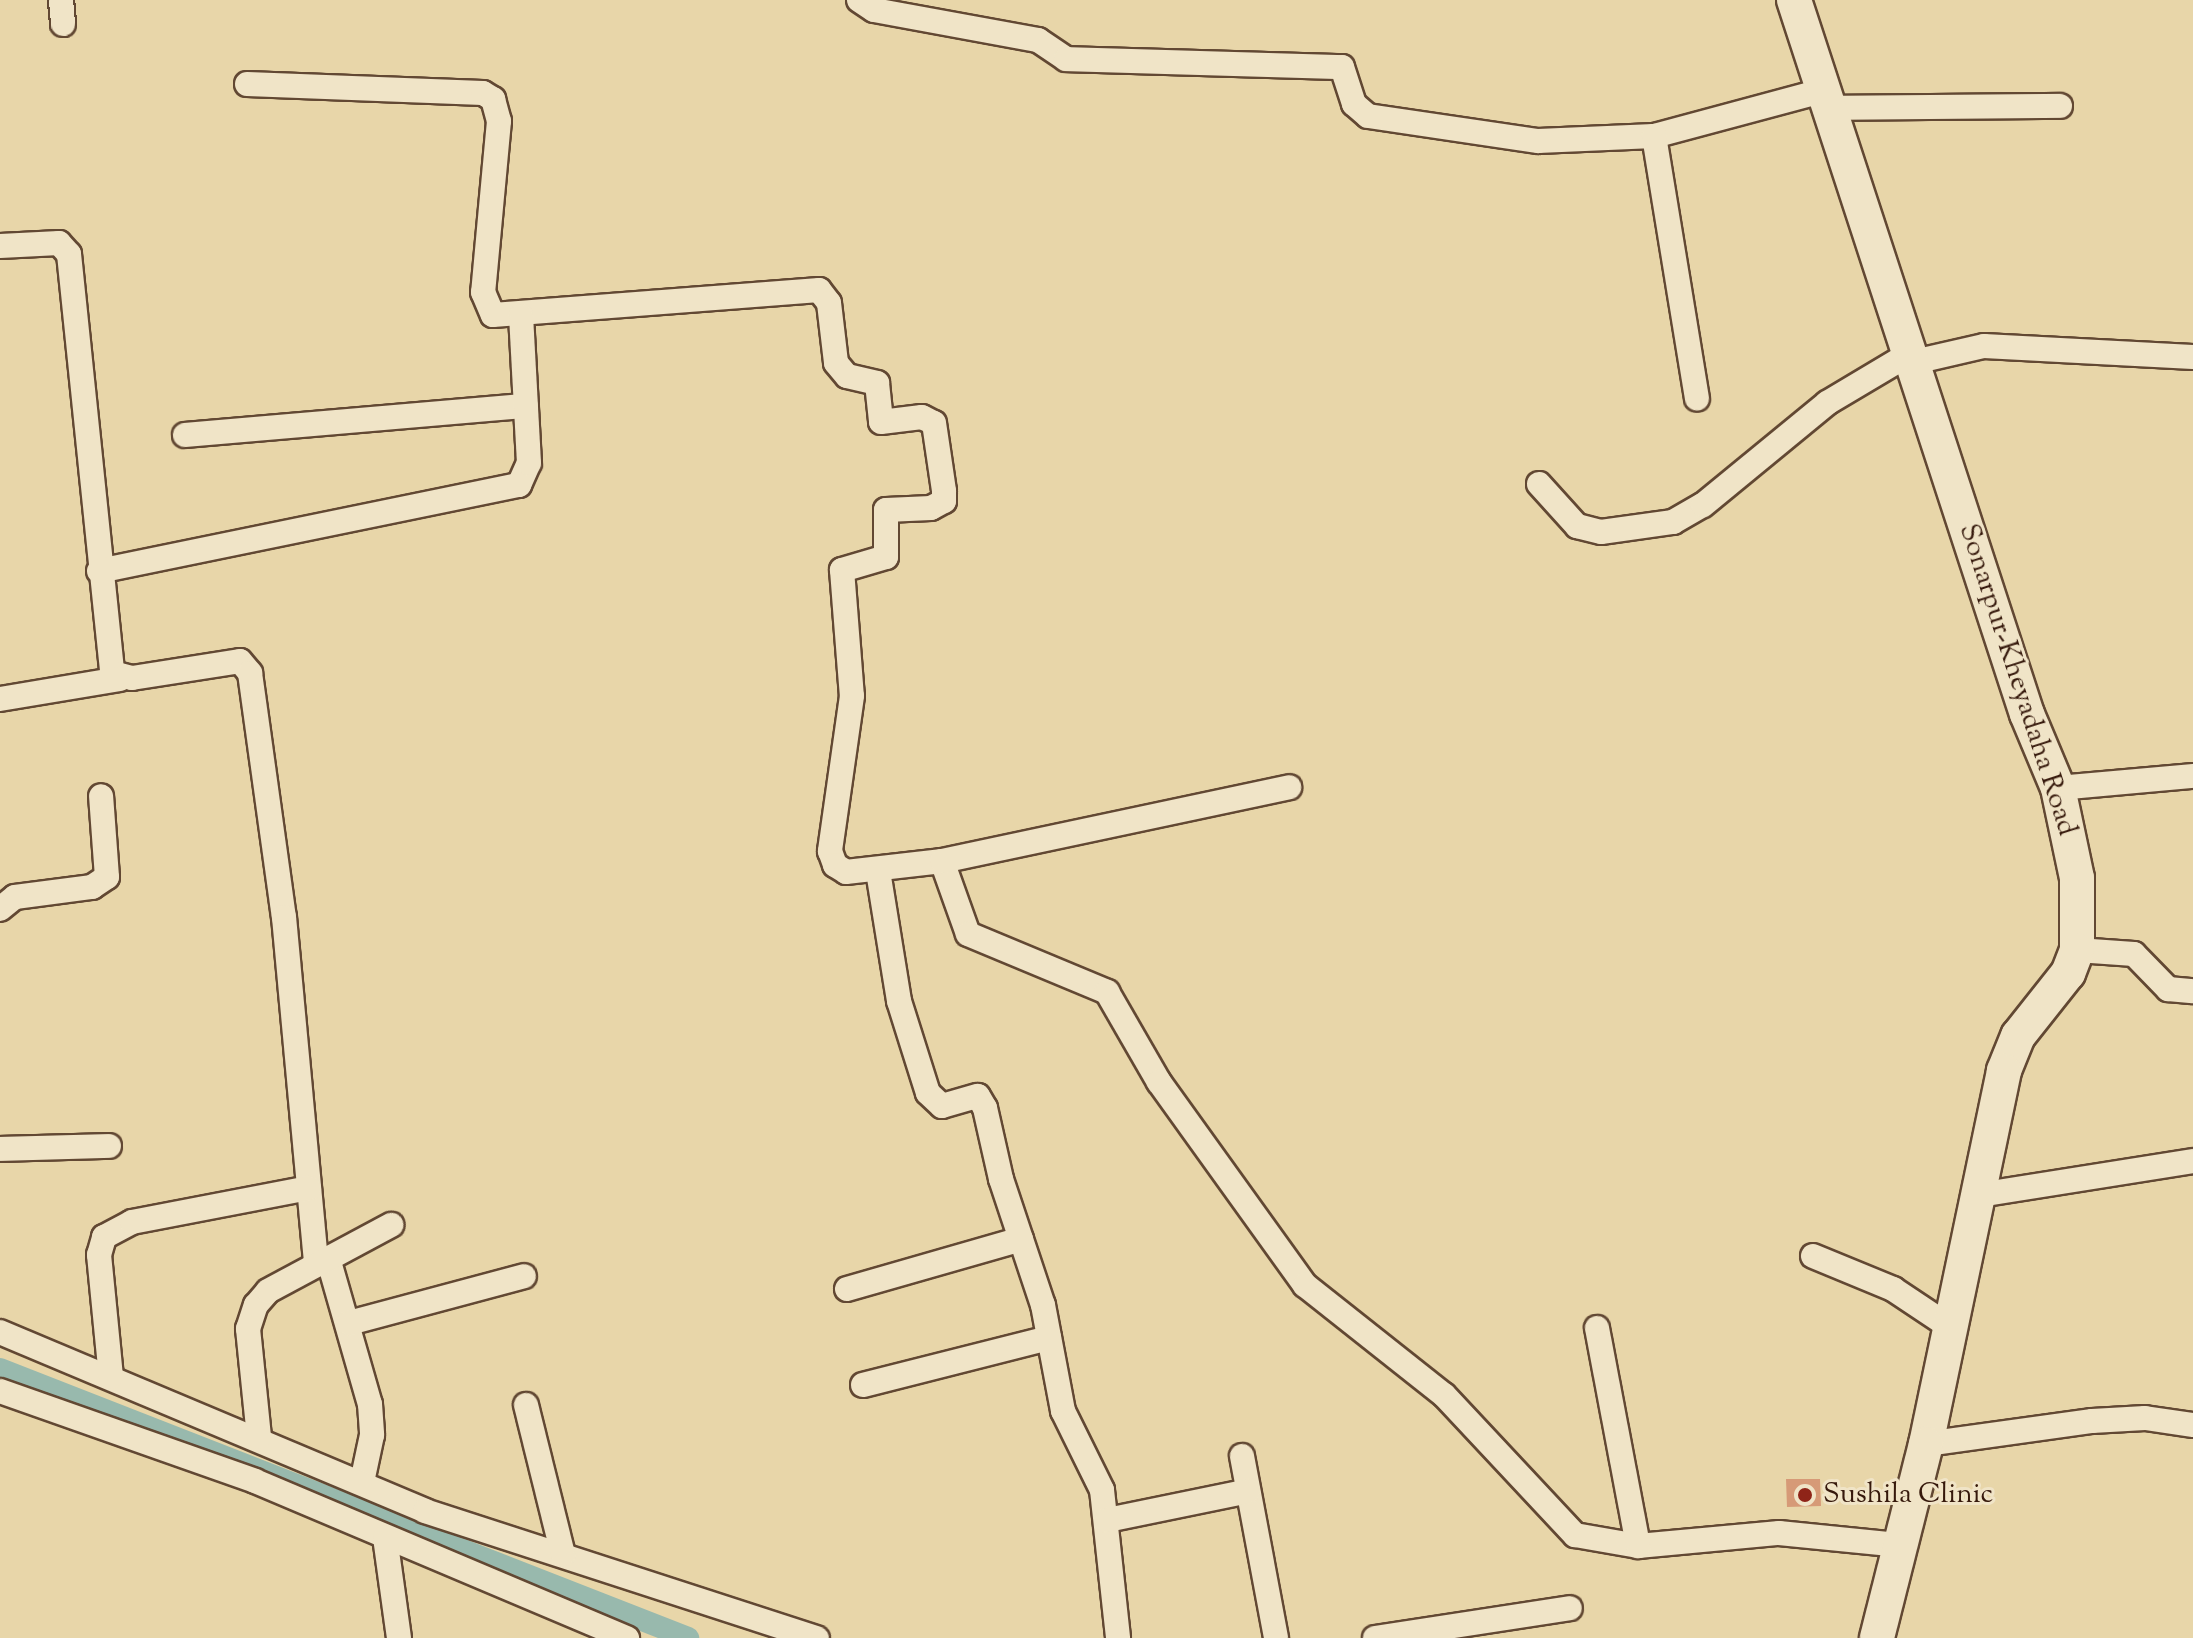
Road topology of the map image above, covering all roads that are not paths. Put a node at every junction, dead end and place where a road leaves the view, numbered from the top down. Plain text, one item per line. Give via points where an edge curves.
1 (859, 0) edge
2 (1794, 0) edge
3 (247, 84) dead end
4 (1825, 100) junction
5 (2060, 106) dead end
6 (1654, 136) junction
7 (0, 246) edge
8 (521, 316) junction
9 (1912, 357) junction
10 (2193, 357) edge
11 (1697, 399) dead end
12 (526, 406) junction
13 (185, 435) dead end
14 (1539, 484) dead end
15 (99, 571) junction
16 (120, 679) junction
17 (0, 699) edge
18 (2193, 776) edge
19 (1289, 787) dead end
20 (2058, 788) junction
21 (101, 796) dead end
22 (942, 861) junction
23 (878, 871) junction
24 (0, 909) edge
25 (2077, 950) junction
26 (2193, 991) edge
27 (109, 1146) dead end
28 (0, 1149) edge
29 (2193, 1161) edge
30 (309, 1188) junction
31 (1979, 1195) junction
32 (391, 1225) dead end
33 (1021, 1239) junction
34 (1813, 1256) dead end
35 (322, 1261) junction
36 (524, 1276) dead end
37 (847, 1289) dead end
38 (349, 1323) junction
39 (1950, 1327) junction
40 (1597, 1328) dead end
41 (0, 1332) edge
42 (1049, 1338) junction
43 (111, 1377) junction
44 (863, 1385) dead end
45 (0, 1391) edge
46 (526, 1405) dead end
47 (2193, 1425) edge
48 (259, 1437) junction
49 (1926, 1444) junction
50 (1242, 1456) dead end
51 (362, 1482) junction
52 (1248, 1491) junction
53 (1107, 1520) junction
54 (385, 1537) junction
55 (1900, 1545) junction
56 (1638, 1546) junction
57 (563, 1555) junction
58 (1570, 1608) dead end
59 (399, 1638) edge
60 (627, 1638) edge
61 (817, 1638) edge
62 (1118, 1638) edge
63 (1276, 1638) edge
64 (1375, 1638) edge
65 (1877, 1638) edge

1 - 6 street via 874,10 1038,40 1066,59 1342,67 1354,104 1368,116 1538,141
2 - 4 main road, Sonarpur-Kheyadaha Road
3 - 8 street via 483,93 493,99 499,121 483,292 493,315
4 - 5 street
4 - 6 street
4 - 9 main road, Sonarpur-Kheyadaha Road
6 - 11 street
7 - 15 street via 59,243 69,254
8 - 12 street
8 - 23 street via 819,290 829,303 836,363 847,376 877,383 881,422 922,417 934,423 944,501 931,508 886,510 886,557 848,566 841,576 852,696 830,851 846,872
9 - 10 street via 1984,346
9 - 14 street via 1827,403 1715,496 1673,522 1601,532 1577,526
9 - 20 main road, Sonarpur-Kheyadaha Road via 2027,714
12 - 13 street
12 - 15 street via 529,463 519,485
15 - 16 street via 108,664
16 - 17 street
16 - 30 street via 240,661 250,673 284,917
18 - 20 street
19 - 22 street
20 - 25 main road, Sonarpur-Kheyadaha Road via 2077,878
21 - 24 street via 107,877 92,887 15,897
22 - 23 street
22 - 56 street via 968,934 1107,992 1159,1082 1305,1285 1444,1395 1575,1535
23 - 33 street via 899,1001 928,1093 942,1106 982,1100
25 - 26 street via 2134,954 2168,989
25 - 31 main road via 2008,1060
27 - 28 street
29 - 31 street
30 - 35 street
30 - 43 street via 132,1222 104,1237 99,1255
31 - 39 main road
32 - 35 street
33 - 37 street
33 - 42 street
34 - 39 street via 1893,1289
35 - 38 street
35 - 48 street via 268,1291 256,1305 248,1329
36 - 38 street
38 - 51 street via 370,1404 372,1435
39 - 49 main road
40 - 56 street
41 - 43 street
42 - 44 street
42 - 53 street via 1063,1411 1102,1490
43 - 48 street
45 - 54 street via 255,1481
46 - 57 street
47 - 49 street via 2145,1418 2092,1421
48 - 51 street
49 - 55 main road
50 - 52 street
51 - 57 street via 425,1511
52 - 53 street
52 - 63 street
53 - 62 street
54 - 59 street
54 - 60 street
55 - 56 street via 1779,1533
55 - 65 main road
57 - 61 street
58 - 64 street

